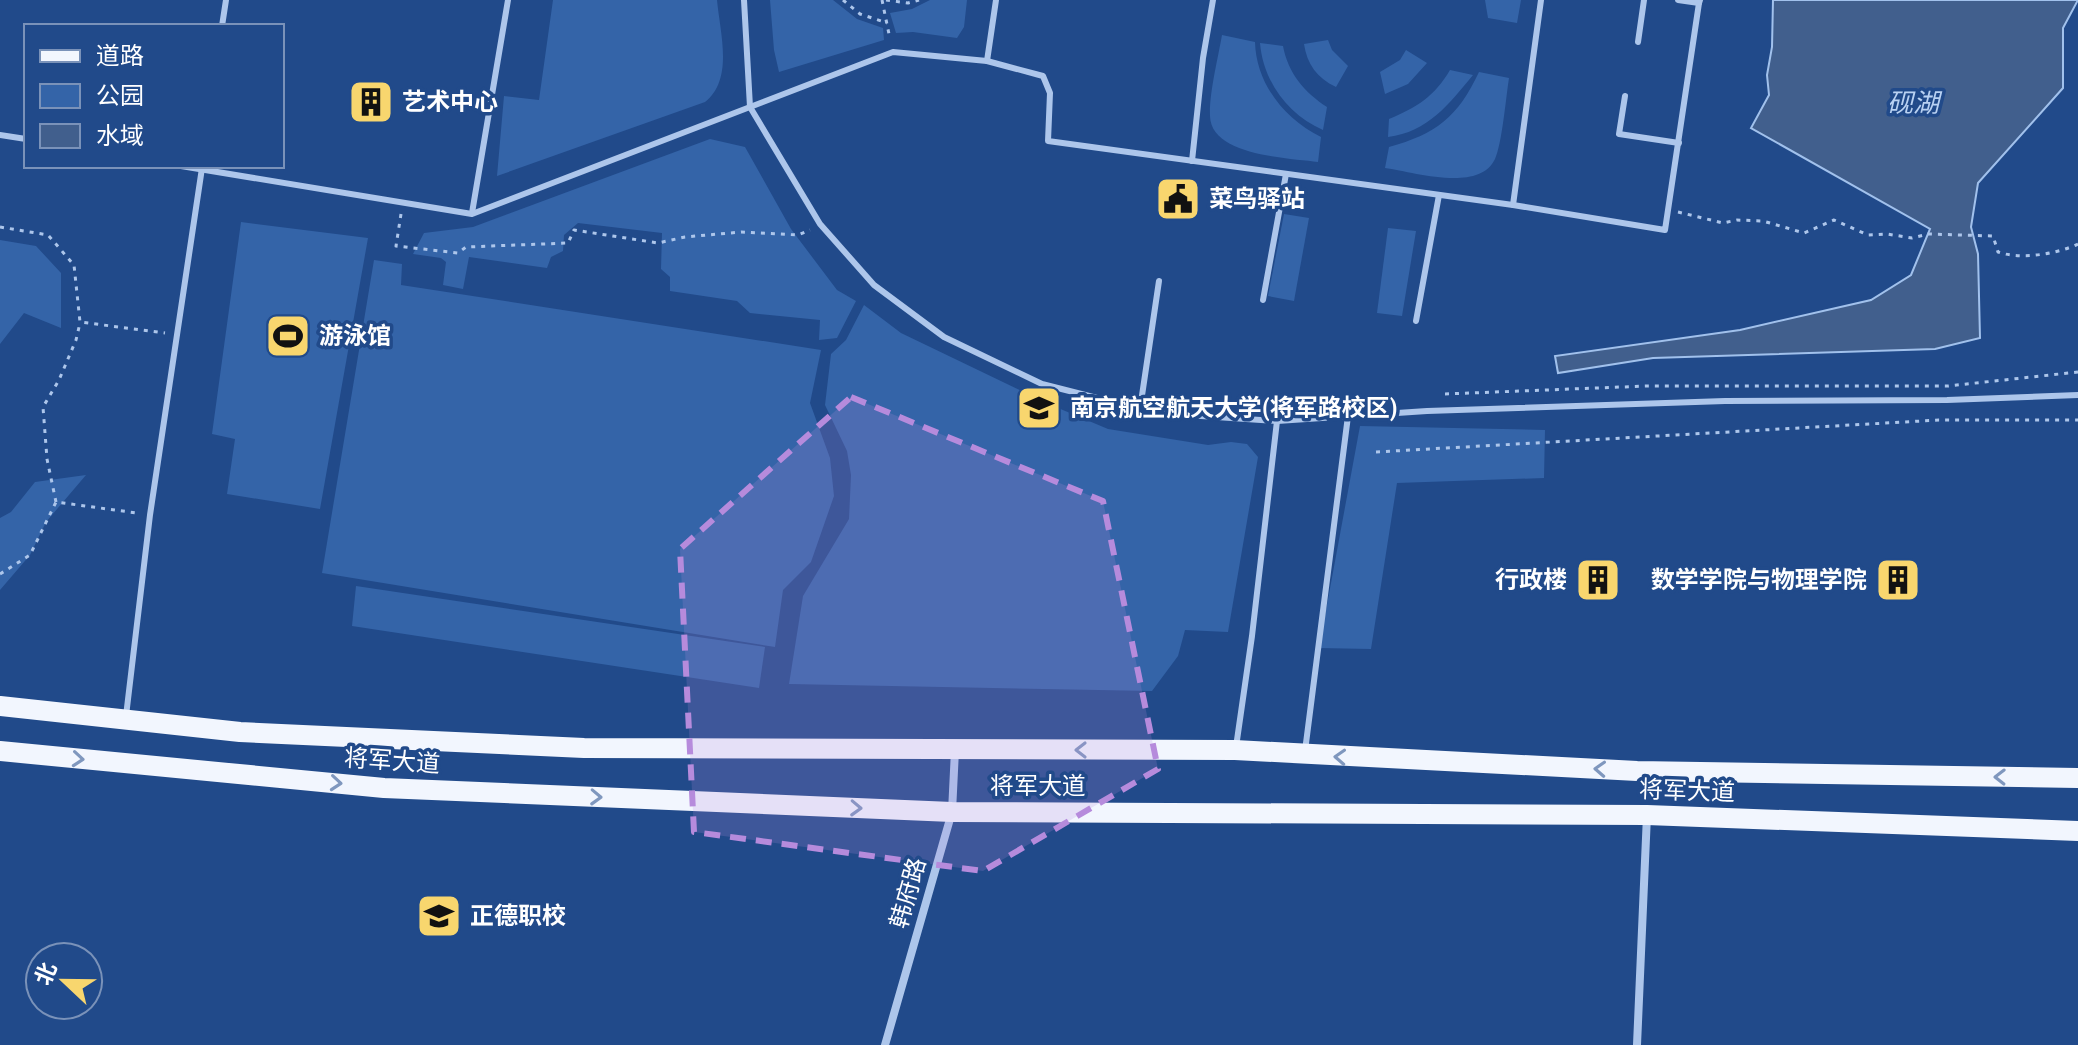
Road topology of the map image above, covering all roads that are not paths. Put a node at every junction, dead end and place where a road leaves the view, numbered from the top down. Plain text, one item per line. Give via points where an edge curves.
1 (226, 0) edge
2 (508, 0) edge
3 (744, 0) edge
4 (996, 0) edge
5 (1213, 0) edge
6 (1541, 0) edge
7 (1644, 0) edge
8 (1678, 0) edge
9 (1700, 2) edge
10 (222, 24) edge
11 (1638, 42) dead end
12 (987, 61) junction
13 (1625, 96) dead end
14 (750, 107) junction
15 (0, 135) edge
16 (24, 139) edge
17 (1679, 143) junction
18 (1192, 161) junction
19 (202, 168) edge
20 (1286, 174) junction
21 (1439, 195) junction
22 (1513, 205) junction
23 (472, 214) junction
24 (1159, 281) dead end
25 (1263, 300) dead end
26 (1416, 321) dead end
27 (2078, 395) edge
28 (1140, 409) junction
29 (1348, 416) junction
30 (1277, 421) junction
31 (0, 706) edge
32 (126, 720) junction
33 (955, 749) junction
34 (1235, 750) junction
35 (0, 751) edge
36 (1304, 755) junction
37 (2078, 778) edge
38 (952, 812) junction
39 (1647, 815) junction
40 (2078, 831) edge
41 (885, 1045) edge
42 (1637, 1045) edge

1 - 10 lane
2 - 23 lane
3 - 14 lane
4 - 12 lane
5 - 18 lane
6 - 22 lane
7 - 11 lane
8 - 9 lane
9 - 17 lane
12 - 14 lane via 893,52
12 - 18 lane via 1043,76 1050,93 1048,141
13 - 17 lane via 1619,134
14 - 23 lane
14 - 28 lane via 820,224 874,285 944,337 1042,384
15 - 16 lane
17 - 22 lane via 1665,230
18 - 20 lane
19 - 23 lane
19 - 32 lane via 150,515
20 - 21 lane
20 - 25 lane
21 - 22 lane
21 - 26 lane
24 - 28 lane
27 - 29 lane via 1710,401
28 - 30 lane
29 - 30 lane
29 - 36 lane
30 - 34 lane
31 - 32 main road, 将军大道
32 - 33 main road, 将军大道 via 240,732 584,748
34 -> 33 main road, 将军大道
33 - 38 street, 韩府路
34 - 36 main road, 将军大道
35 -> 38 main road, 将军大道 via 384,788
37 -> 36 main road, 将军大道 via 1637,771
38 - 39 main road, 将军大道
38 - 41 street, 韩府路
39 - 40 main road, 将军大道
39 - 42 street

